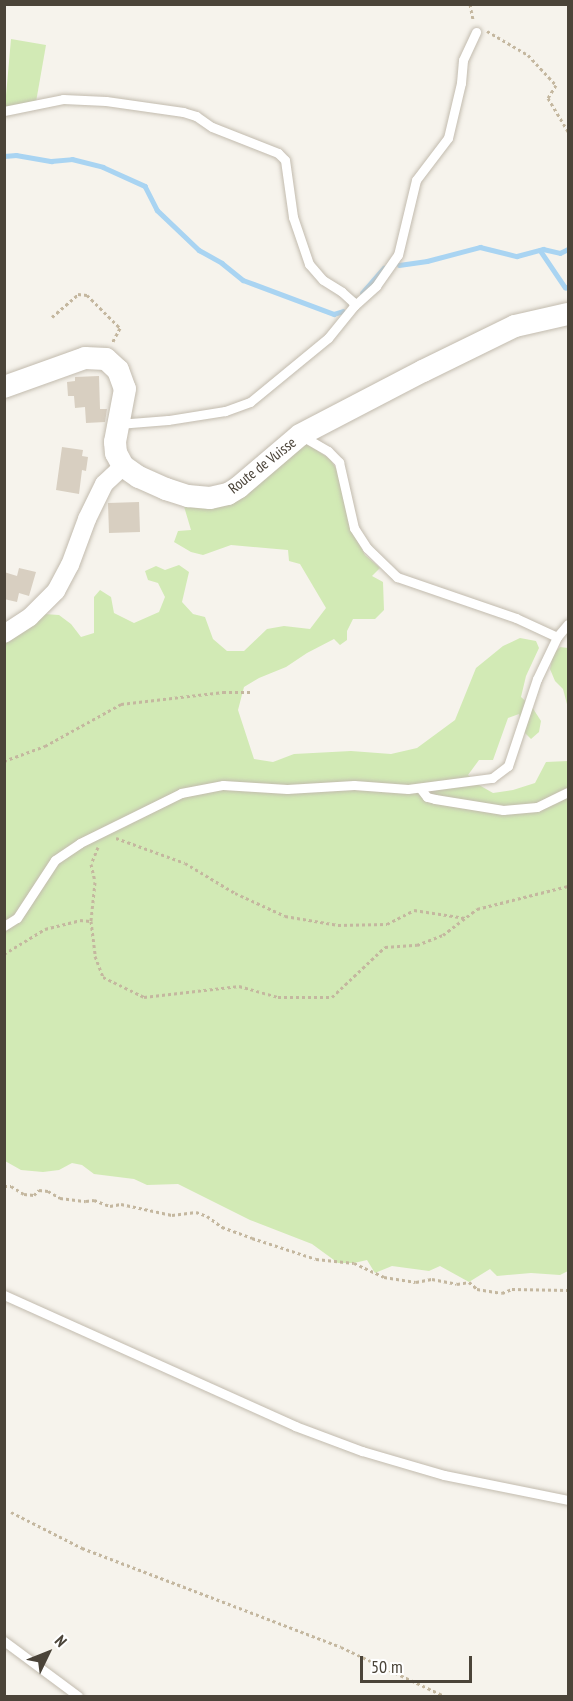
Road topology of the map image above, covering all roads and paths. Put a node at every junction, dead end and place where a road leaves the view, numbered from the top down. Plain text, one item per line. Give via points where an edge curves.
1 (470, 4) edge
2 (476, 32) junction
3 (4, 111) edge
4 (568, 131) edge
5 (354, 306) junction
6 (568, 314) edge
7 (52, 317) dead end
8 (105, 358) junction
9 (4, 387) edge
10 (117, 424) junction
11 (300, 435) junction
12 (123, 466) junction
13 (568, 624) edge
14 (4, 634) edge
15 (557, 637) junction
16 (251, 692) dead end
17 (4, 761) edge
18 (420, 788) junction
19 (568, 792) edge
20 (102, 832) junction
21 (568, 886) edge
22 (465, 918) junction
23 (91, 921) junction
24 (4, 926) edge
25 (4, 954) edge
26 (4, 1186) edge
27 (568, 1290) edge
28 (4, 1295) edge
29 (568, 1500) edge
30 (11, 1512) dead end
31 (4, 1641) edge
32 (78, 1696) edge
33 (444, 1696) edge

1 - 2 path
2 - 4 path via 484,29 528,55 556,85 548,98
2 - 5 lane via 463,60 448,138 416,180 398,255 376,286
3 - 5 lane via 63,99 183,112 212,128 278,153 285,160 293,217 309,264
5 - 10 lane via 328,338 250,402 225,411
6 - 11 street, Route de Vuisse via 506,330
7 - 8 path via 78,294 87,295 120,328
8 - 9 street via 75,361
8 - 10 street via 124,382 125,396
10 - 12 street via 115,447
11 - 12 street, Route de Vuisse via 244,483 217,497 196,498 177,493
11 - 15 lane via 339,462 354,528 366,548 397,577 516,618
12 - 14 street via 108,479 95,501 56,591 30,617
13 - 15 lane
15 - 18 lane via 537,679 508,766 484,781
16 - 17 path via 121,704 45,746
18 - 19 lane via 435,800 503,810 537,807
18 - 20 lane via 207,787 169,798
20 - 22 path via 185,863 235,893 285,916 338,925 387,924 414,910
20 - 23 path via 91,864 95,882
20 - 24 lane via 55,860 17,918
21 - 22 path via 477,909
22 - 23 path via 443,935 417,945 385,947 332,997 278,997 239,986 144,997 103,977 95,956
23 - 25 path via 45,929
26 - 27 path via 24,1194 48,1191 60,1198 94,1200 110,1206 121,1204 172,1215 196,1212 252,1238 316,1259 354,1263 384,1277 469,1282 477,1289 502,1293 512,1289
28 - 29 lane via 295,1426 351,1447 444,1474
30 - 33 path via 82,1548 319,1638
31 - 32 lane

